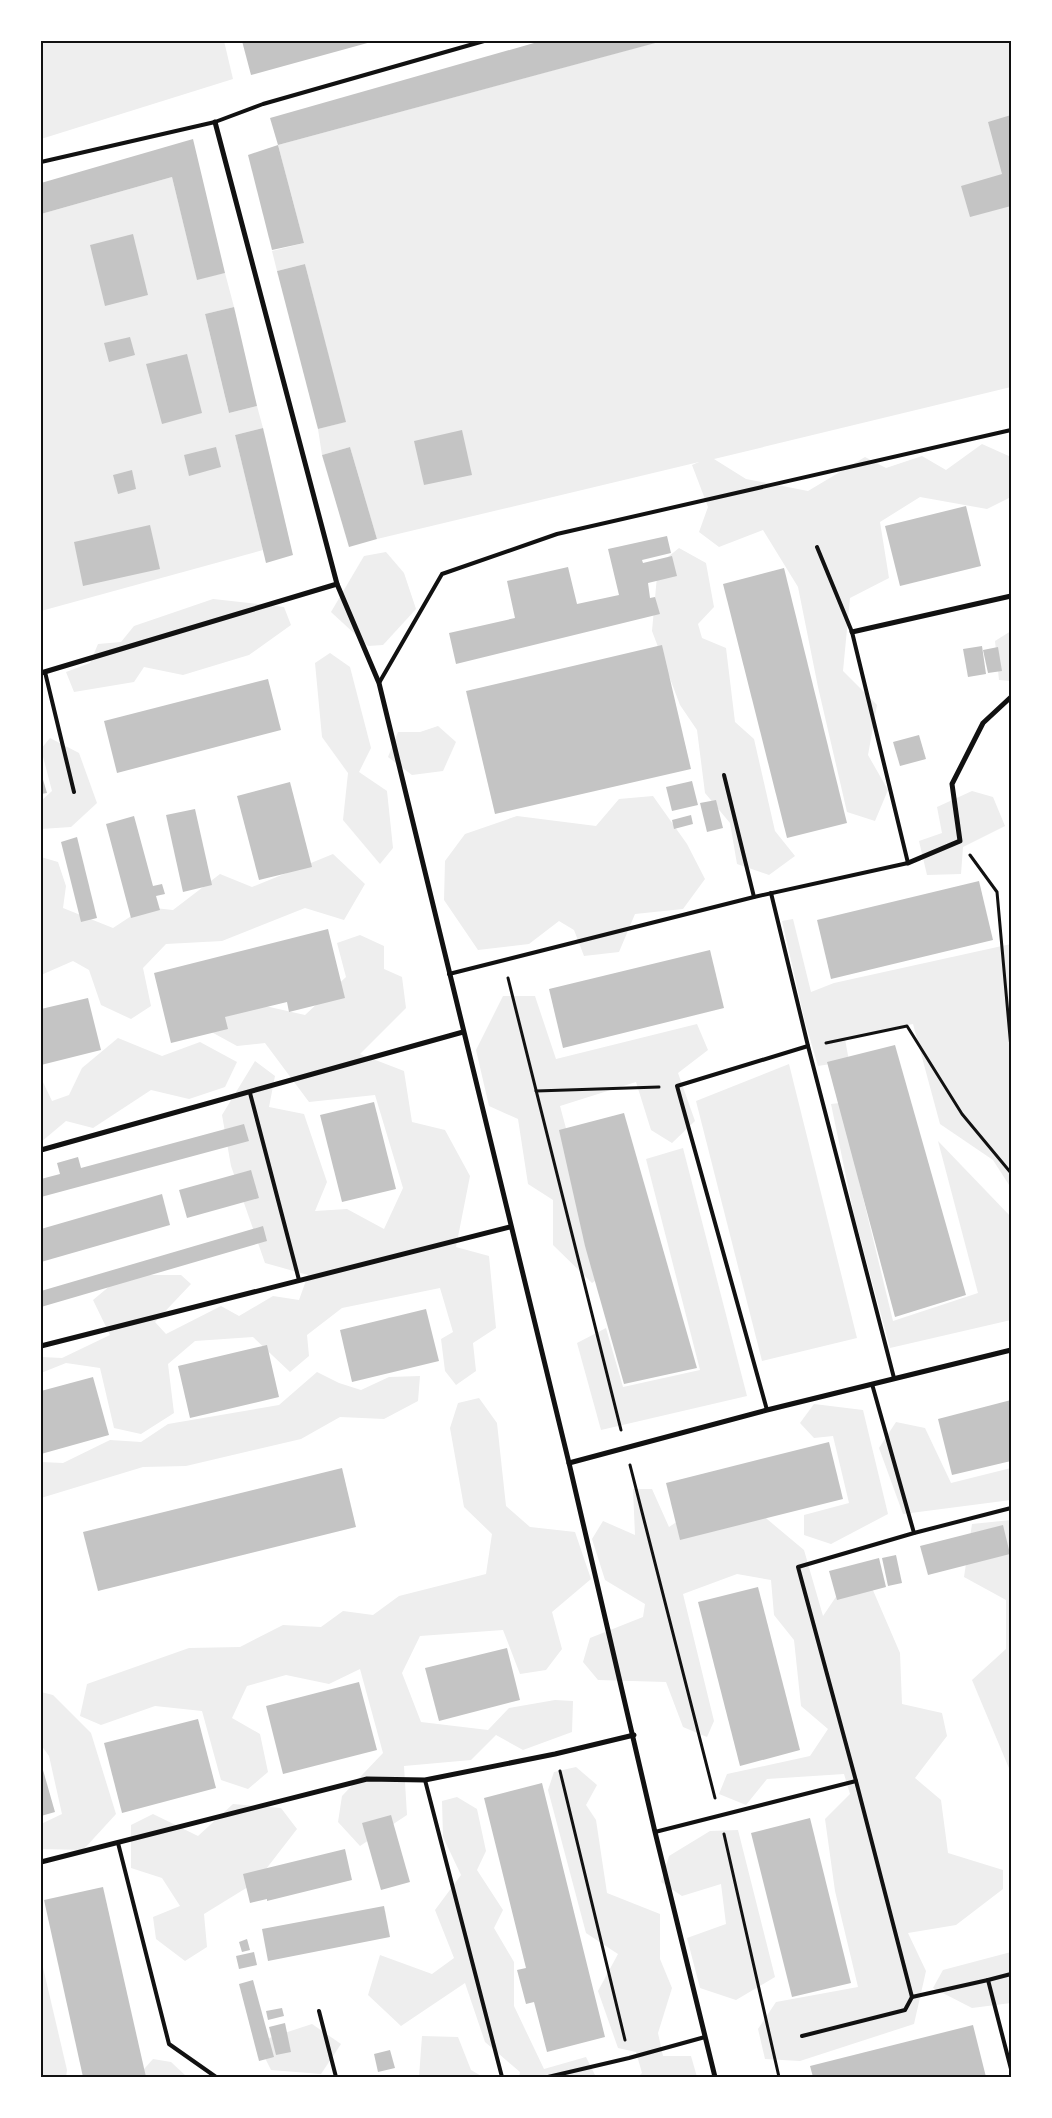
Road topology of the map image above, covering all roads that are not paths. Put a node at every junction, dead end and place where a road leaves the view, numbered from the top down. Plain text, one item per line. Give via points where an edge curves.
1 (484, 41) edge
2 (214, 122) junction
3 (41, 162) edge
4 (1011, 430) edge
5 (817, 547) dead end
6 (337, 584) junction
7 (1011, 596) edge
8 (852, 632) junction
9 (43, 672) edge
10 (379, 683) junction
11 (1011, 697) edge
12 (724, 775) dead end
13 (74, 792) dead end
14 (908, 863) junction
15 (771, 893) junction
16 (754, 897) junction
17 (448, 974) junction
18 (463, 1032) junction
19 (808, 1046) junction
20 (250, 1092) junction
21 (41, 1150) edge
22 (510, 1227) junction
23 (299, 1280) junction
24 (41, 1346) edge
25 (1011, 1350) edge
26 (894, 1378) junction
27 (872, 1384) junction
28 (767, 1410) junction
29 (569, 1464) junction
30 (1011, 1508) edge
31 (914, 1533) junction
32 (634, 1735) junction
33 (425, 1780) junction
34 (856, 1781) junction
35 (655, 1832) junction
36 (118, 1843) junction
37 (41, 1862) edge
38 (1011, 1974) edge
39 (988, 1980) junction
40 (912, 1997) junction
41 (319, 2012) dead end
42 (802, 2036) dead end
43 (705, 2038) junction
44 (1011, 2069) edge
45 (216, 2077) edge
46 (336, 2077) edge
47 (502, 2077) edge
48 (548, 2077) edge
49 (715, 2077) edge

1 - 2 lane via 263,104
2 - 3 lane
2 - 6 street
4 - 10 lane via 557,534 442,574
5 - 8 lane
6 - 9 street
6 - 10 street
7 - 8 street
8 - 14 lane
9 - 13 lane
10 - 17 street
11 - 14 street via 983,723 952,784 960,841
12 - 16 lane
14 - 15 lane
15 - 16 lane
15 - 19 lane
16 - 17 lane
17 - 18 street
18 - 20 street
18 - 22 street
19 - 26 lane
19 - 28 lane via 677,1086
20 - 21 street
20 - 23 lane
22 - 23 street
22 - 29 street
23 - 24 street
25 - 26 street
26 - 27 street
27 - 28 street
27 - 31 lane
28 - 29 street
29 - 32 street
30 - 31 lane
31 - 34 lane via 798,1567
32 - 33 street
32 - 35 street
33 - 36 street via 367,1779
33 - 47 lane
34 - 35 lane
34 - 40 lane
35 - 43 street
36 - 37 street
36 - 45 lane via 169,2044
38 - 39 lane
39 - 40 lane
39 - 44 lane
40 - 42 lane via 905,2010
41 - 46 lane
43 - 48 lane
43 - 49 street

